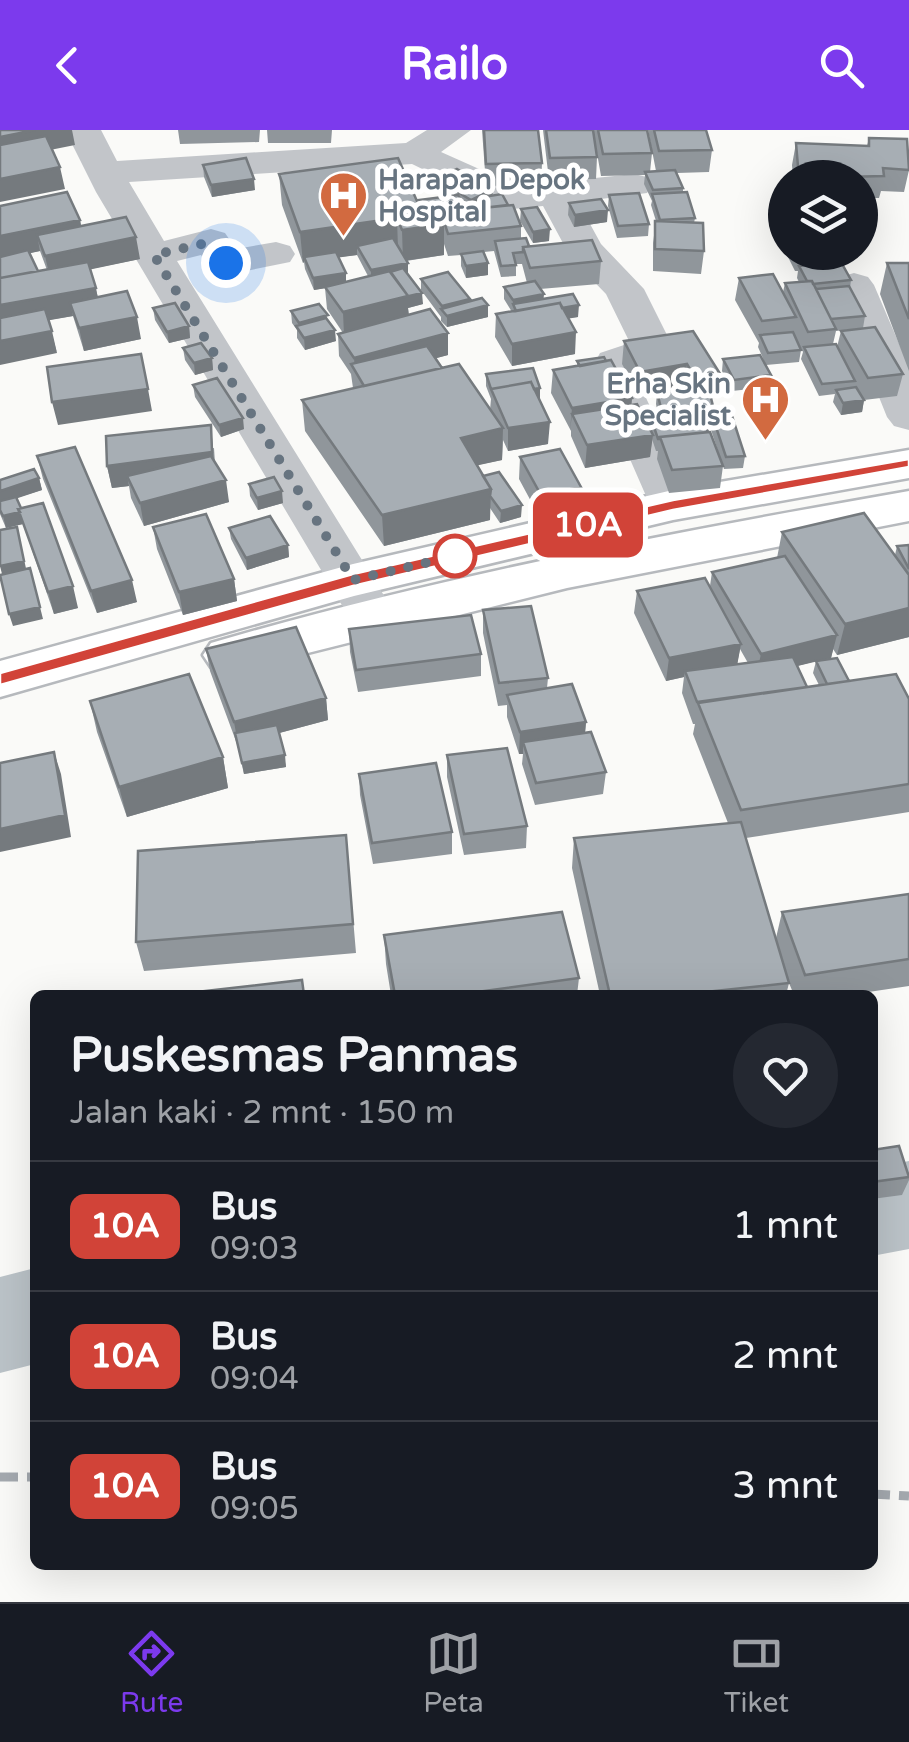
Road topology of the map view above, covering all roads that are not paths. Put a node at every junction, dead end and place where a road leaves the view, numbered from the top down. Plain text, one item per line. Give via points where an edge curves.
1 (438, 136) edge
2 (370, 145) dead end
3 (95, 170) edge
4 (634, 184) dead end
5 (555, 194) junction
6 (276, 254) dead end
7 (154, 255) junction
8 (854, 285) edge
9 (909, 417) edge
10 (909, 464) edge
11 (673, 505) junction
12 (909, 506) edge
13 (362, 598) junction
14 (0, 679) edge
15 (0, 718) edge

1 - 3 street
1 - 5 street via 499,195
2 - 3 street
3 - 7 street
4 - 5 street
5 - 11 street via 585,250 624,290 652,345 615,362 612,370
6 - 7 street via 226,263 203,226
7 - 13 street
8 - 9 street
10 - 11 main road
11 - 13 main road
12 - 13 main road
13 - 14 main road
13 - 15 main road

